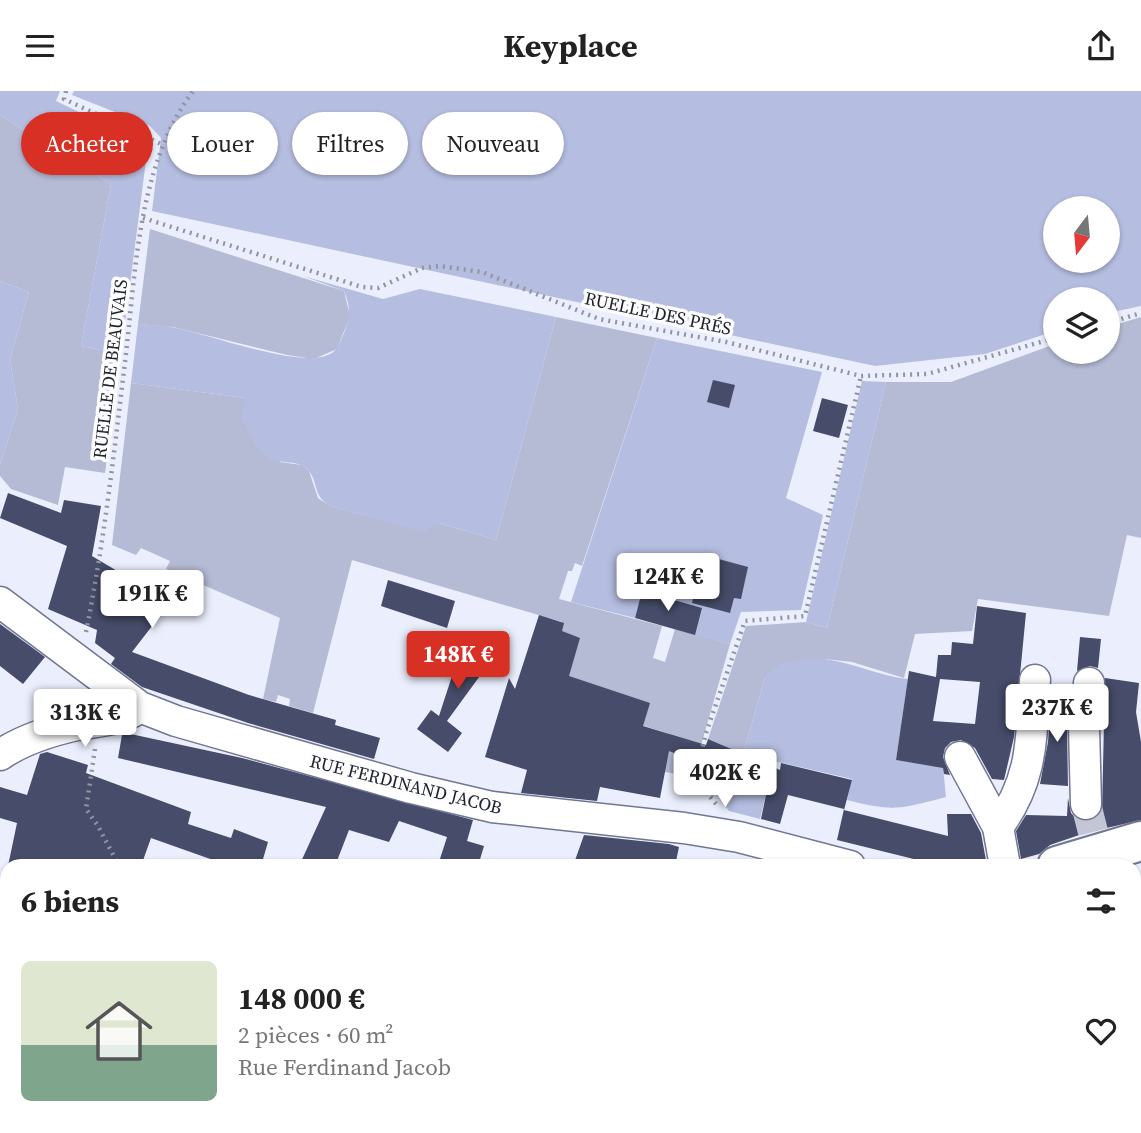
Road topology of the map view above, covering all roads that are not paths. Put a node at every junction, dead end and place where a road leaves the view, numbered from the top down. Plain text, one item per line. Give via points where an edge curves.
1 (0, 602) edge
2 (1035, 680) dead end
3 (1089, 683) dead end
4 (140, 707) junction
5 (0, 755) edge
6 (960, 757) dead end
7 (998, 827) junction
8 (1094, 830) junction
9 (1141, 841) edge
10 (821, 859) edge
11 (1004, 859) edge
12 (1064, 859) edge

1 - 4 street, RUE FERDINAND JACOB
2 - 7 street via 1025,779 1019,797
3 - 8 street via 1084,728
4 - 5 street via 124,717 42,735
4 - 10 street, RUE FERDINAND JACOB via 320,763 492,807 716,834
6 - 7 street
7 - 11 street
8 - 9 main road
8 - 12 main road

